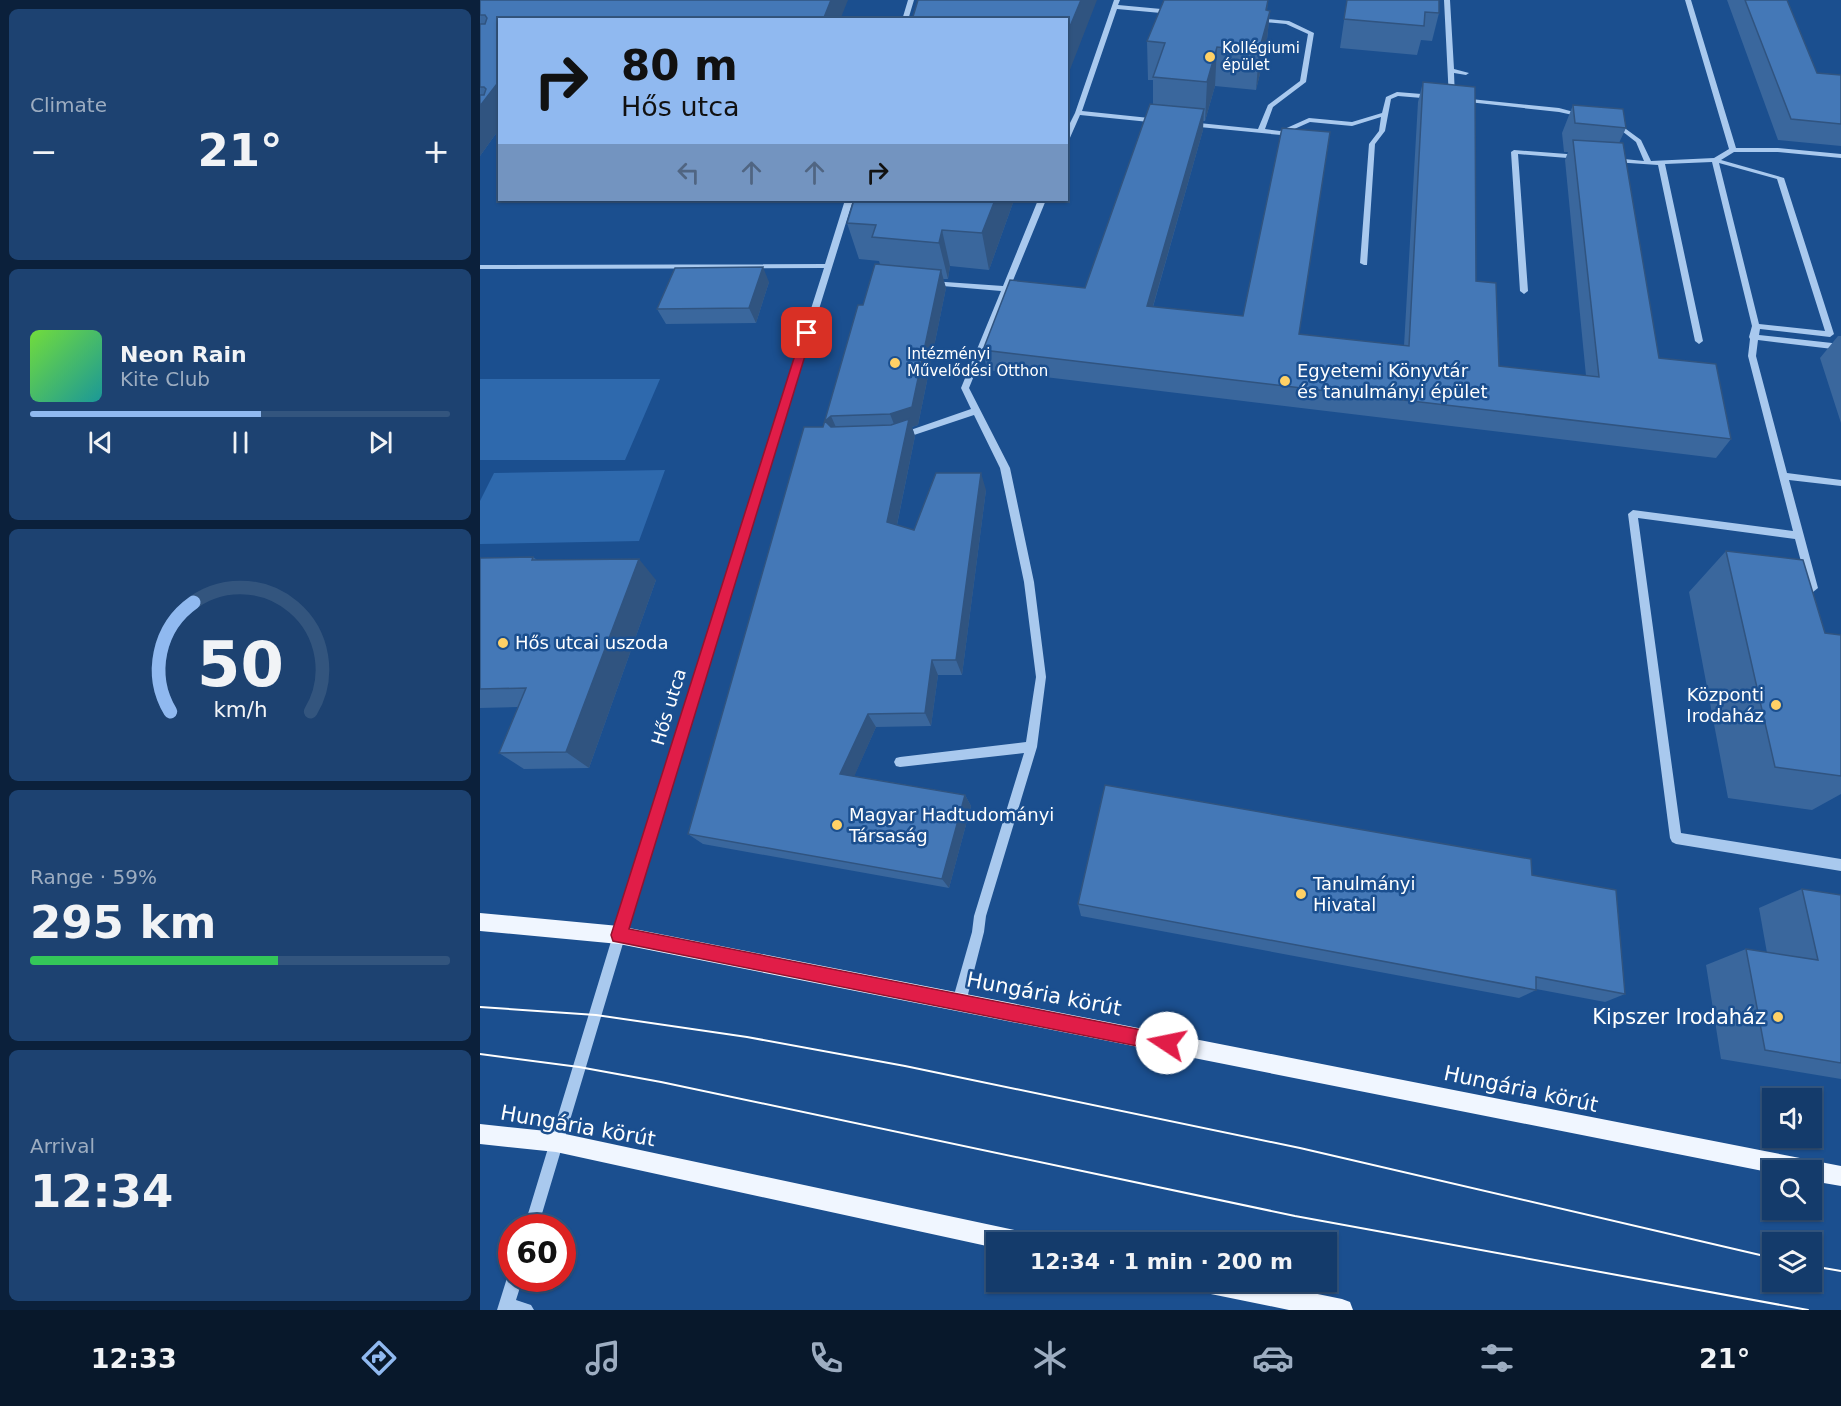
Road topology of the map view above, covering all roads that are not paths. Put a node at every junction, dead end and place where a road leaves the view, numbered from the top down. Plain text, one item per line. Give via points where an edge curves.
1 (911, 0) edge
2 (1447, 0) edge
3 (1688, 0) edge
4 (1116, 3) edge
5 (1183, 13) edge
6 (906, 18) edge
7 (1250, 19) edge
8 (1451, 71) junction
9 (1466, 73) dead end
10 (1452, 99) junction
11 (1078, 113) junction
12 (1385, 114) junction
13 (1590, 116) edge
14 (1611, 120) edge
15 (1170, 122) edge
16 (1181, 123) edge
17 (1261, 131) junction
18 (1068, 136) edge
19 (1733, 150) junction
20 (1841, 156) edge
21 (1592, 158) edge
22 (1603, 159) edge
23 (1714, 159) junction
24 (1661, 162) junction
25 (1648, 163) junction
26 (849, 201) edge
27 (1042, 201) edge
28 (1364, 263) dead end
29 (828, 266) junction
30 (480, 267) edge
31 (926, 282) edge
32 (1005, 289) junction
33 (1524, 291) dead end
34 (1756, 326) junction
35 (1753, 337) junction
36 (1699, 341) dead end
37 (1841, 347) edge
38 (976, 411) junction
39 (897, 437) edge
40 (1784, 476) junction
41 (1841, 483) edge
42 (1800, 536) junction
43 (1813, 588) edge
44 (1031, 747) junction
45 (900, 762) dead end
46 (1841, 865) edge
47 (480, 922) edge
48 (619, 935) junction
49 (959, 1002) junction
50 (480, 1134) edge
51 (556, 1142) junction
52 (1762, 1161) edge
53 (1822, 1172) edge
54 (1841, 1176) edge
55 (535, 1214) edge
56 (986, 1235) edge
57 (511, 1292) edge
58 (1255, 1292) edge
59 (506, 1307) edge
60 (526, 1310) edge
61 (1342, 1310) edge

1 - 6 street
2 - 8 street
3 - 19 street
4 - 5 street
4 - 11 street
7 - 17 street via 1287,22 1311,33 1303,82 1270,106
8 - 9 street
8 - 10 street
10 - 12 street via 1397,94 1388,98
10 - 13 street
11 - 15 street
11 - 18 street
12 - 17 street via 1352,124 1309,120 1281,133
12 - 28 street via 1382,130 1372,144
14 - 25 street via 1639,141
16 - 17 street
19 - 20 street
19 - 23 street
21 - 33 street via 1514,152
22 - 25 street
23 - 24 street
23 - 34 street
23 - 34 street via 1780,178 1830,333
24 - 25 street
24 - 36 street
26 - 29 street, Hős utca
27 - 32 street
29 - 30 street
29 - 48 street, Hős utca
31 - 32 street
32 - 38 street via 964,388
34 - 35 street
35 - 37 street
35 - 40 street via 1752,356
38 - 39 street
38 - 44 street via 1005,468 1029,582 1041,678
40 - 41 street
40 - 42 street
42 - 43 street
42 - 46 street via 1633,514 1676,838
44 - 45 street
44 - 49 street via 980,916
47 - 48 main road, Hungária körút
48 - 49 main road, Hungária körút
48 - 51 street, Hős utca
49 - 52 main road, Hungária körút
50 - 51 main road, Hungária körút
51 - 55 street, Hős utca
51 - 56 main road, Hungária körút
53 - 54 main road, Hungária körút
57 - 59 street
58 - 61 main road
59 - 60 street

